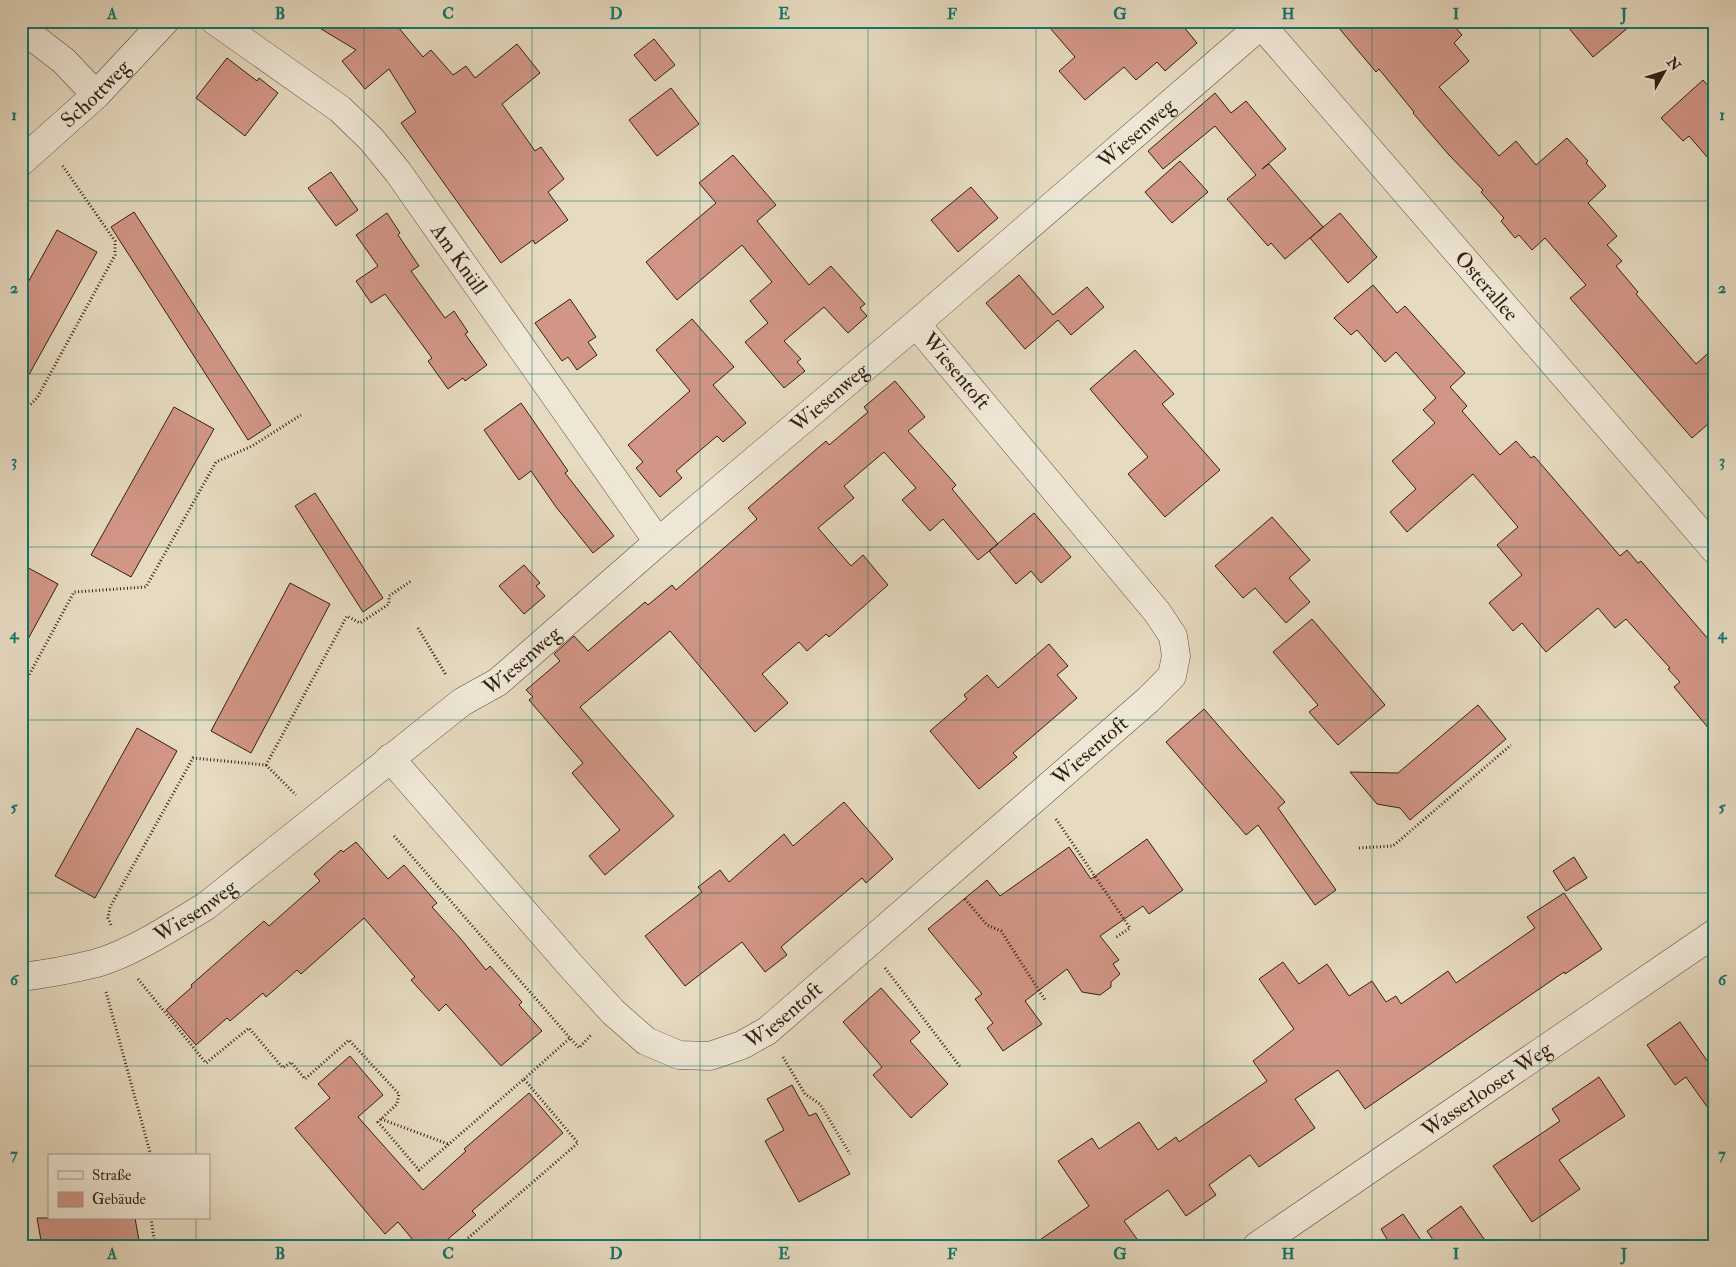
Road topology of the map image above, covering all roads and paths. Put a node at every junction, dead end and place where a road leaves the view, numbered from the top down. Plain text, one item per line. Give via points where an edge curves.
1 (165, 21) edge
2 (215, 21) edge
3 (1259, 23) edge
4 (21, 28) edge
5 (96, 94) junction
6 (45, 140) junction
7 (21, 162) edge
8 (916, 324) junction
9 (21, 408) edge
10 (301, 415) dead end
11 (658, 542) junction
12 (1715, 550) edge
13 (411, 581) dead end
14 (418, 628) dead end
15 (21, 690) edge
16 (462, 702) junction
17 (1510, 745) dead end
18 (390, 758) junction
19 (266, 766) junction
20 (1039, 794) junction
21 (318, 816) junction
22 (394, 836) dead end
23 (1359, 848) dead end
24 (987, 925) dead end
25 (1715, 933) edge
26 (1115, 938) dead end
27 (124, 952) junction
28 (98, 963) junction
29 (891, 976) dead end
30 (21, 977) edge
31 (1044, 1000) dead end
32 (613, 1012) junction
33 (767, 1031) junction
34 (570, 1038) junction
35 (961, 1068) dead end
36 (524, 1079) junction
37 (381, 1119) dead end
38 (449, 1144) junction
39 (151, 1154) edge
40 (850, 1154) dead end
41 (151, 1220) edge
42 (155, 1246) edge
43 (459, 1246) edge
44 (1257, 1246) edge

1 - 5 street, Schottweg
2 - 11 street, Am Knüll via 340,109 371,139 398,172
3 - 8 street, Wiesenweg
3 - 12 street, Osterallee
4 - 5 street via 64,61
5 - 6 street, Schottweg
6 - 7 street, Schottweg
6 - 9 path via 115,241 115,255 37,398 29,406
8 - 11 street, Wiesenweg
8 - 20 street, Wiesentoft via 1157,612 1173,636 1176,656 1172,676
10 - 15 path via 252,446 216,462 146,587 74,592
11 - 16 street, Wiesenweg via 498,682
13 - 19 path via 388,596 389,604 360,623 347,616
14 - 16 path
16 - 18 street, Wiesenweg
17 - 23 path via 1393,846
18 - 21 street, Wiesenweg
18 - 32 street
19 - 21 path
19 - 27 path via 194,758 110,907 108,918
20 - 26 path via 1130,928
20 - 33 street, Wiesentoft
21 - 27 street, Wiesenweg via 206,906
22 - 34 path
24 - 31 path via 1001,931
25 - 44 street, Wasserlooser Weg
27 - 28 street, Wiesenweg
27 - 38 path via 130,969 206,1063 249,1028 283,1068 291,1062 305,1078 350,1040 399,1094 397,1104 378,1122 419,1170
28 - 30 street, Wiesenweg
28 - 39 path
29 - 35 path
32 - 33 street, Wiesentoft via 646,1041 679,1055 710,1056 742,1045
32 - 34 path via 579,1048
33 - 40 path via 805,1094 820,1104
34 - 36 path
36 - 38 path
36 - 43 path via 578,1143
37 - 38 path
41 - 42 path

